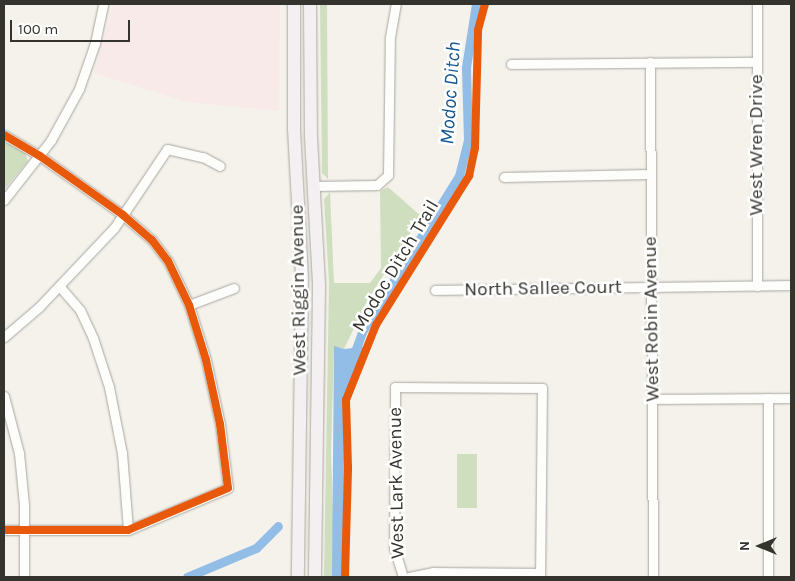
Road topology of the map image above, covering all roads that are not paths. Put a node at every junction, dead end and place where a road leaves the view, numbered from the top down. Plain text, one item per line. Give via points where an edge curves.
1 (103, 4) edge
2 (294, 4) edge
3 (310, 4) edge
4 (396, 4) edge
5 (757, 4) edge
6 (650, 62) junction
7 (757, 62) junction
8 (512, 64) dead end
9 (4, 135) edge
10 (40, 156) junction
11 (220, 166) dead end
12 (650, 174) junction
13 (504, 177) dead end
14 (313, 186) junction
15 (4, 200) edge
16 (123, 215) junction
17 (757, 286) junction
18 (791, 286) edge
19 (60, 287) junction
20 (234, 288) dead end
21 (652, 288) junction
22 (434, 290) dead end
23 (189, 305) junction
24 (4, 336) edge
25 (4, 396) edge
26 (768, 398) junction
27 (791, 398) edge
28 (653, 399) junction
29 (4, 530) edge
30 (24, 530) junction
31 (128, 530) junction
32 (540, 575) edge
33 (24, 577) edge
34 (298, 577) edge
35 (315, 577) edge
36 (403, 577) edge
37 (409, 577) edge
38 (653, 577) edge
39 (768, 577) edge

1 - 10 street via 95,43 79,89
2 - 34 main road, West Riggin Avenue via 294,129 302,279
3 - 14 main road, West Riggin Avenue
4 - 14 street via 390,37 390,167 384,182 377,185
5 - 7 street, West Wren Drive
6 - 7 street
6 - 8 street
6 - 12 street, West Robin Avenue
7 - 17 street, West Wren Drive
9 - 10 street
10 - 15 street
10 - 16 street
11 - 16 street via 203,157 167,149
12 - 13 street
12 - 21 street, West Robin Avenue
14 - 35 main road, West Riggin Avenue via 318,286
16 - 19 street
16 - 23 street via 152,240 168,261
17 - 18 street, North Sallee Court
17 - 21 street, North Sallee Court
19 - 24 street
19 - 31 street via 80,310 109,387 122,453
20 - 23 street
21 - 22 street, North Sallee Court
21 - 28 street, West Robin Avenue
23 - 31 street via 214,393 228,488
25 - 30 street via 19,453
26 - 27 street
26 - 28 street
26 - 39 street
28 - 38 street, West Robin Avenue
29 - 30 street
30 - 31 street
30 - 33 street
32 - 36 street, West Lark Avenue via 542,388 395,387 394,548
32 - 37 street via 433,572

